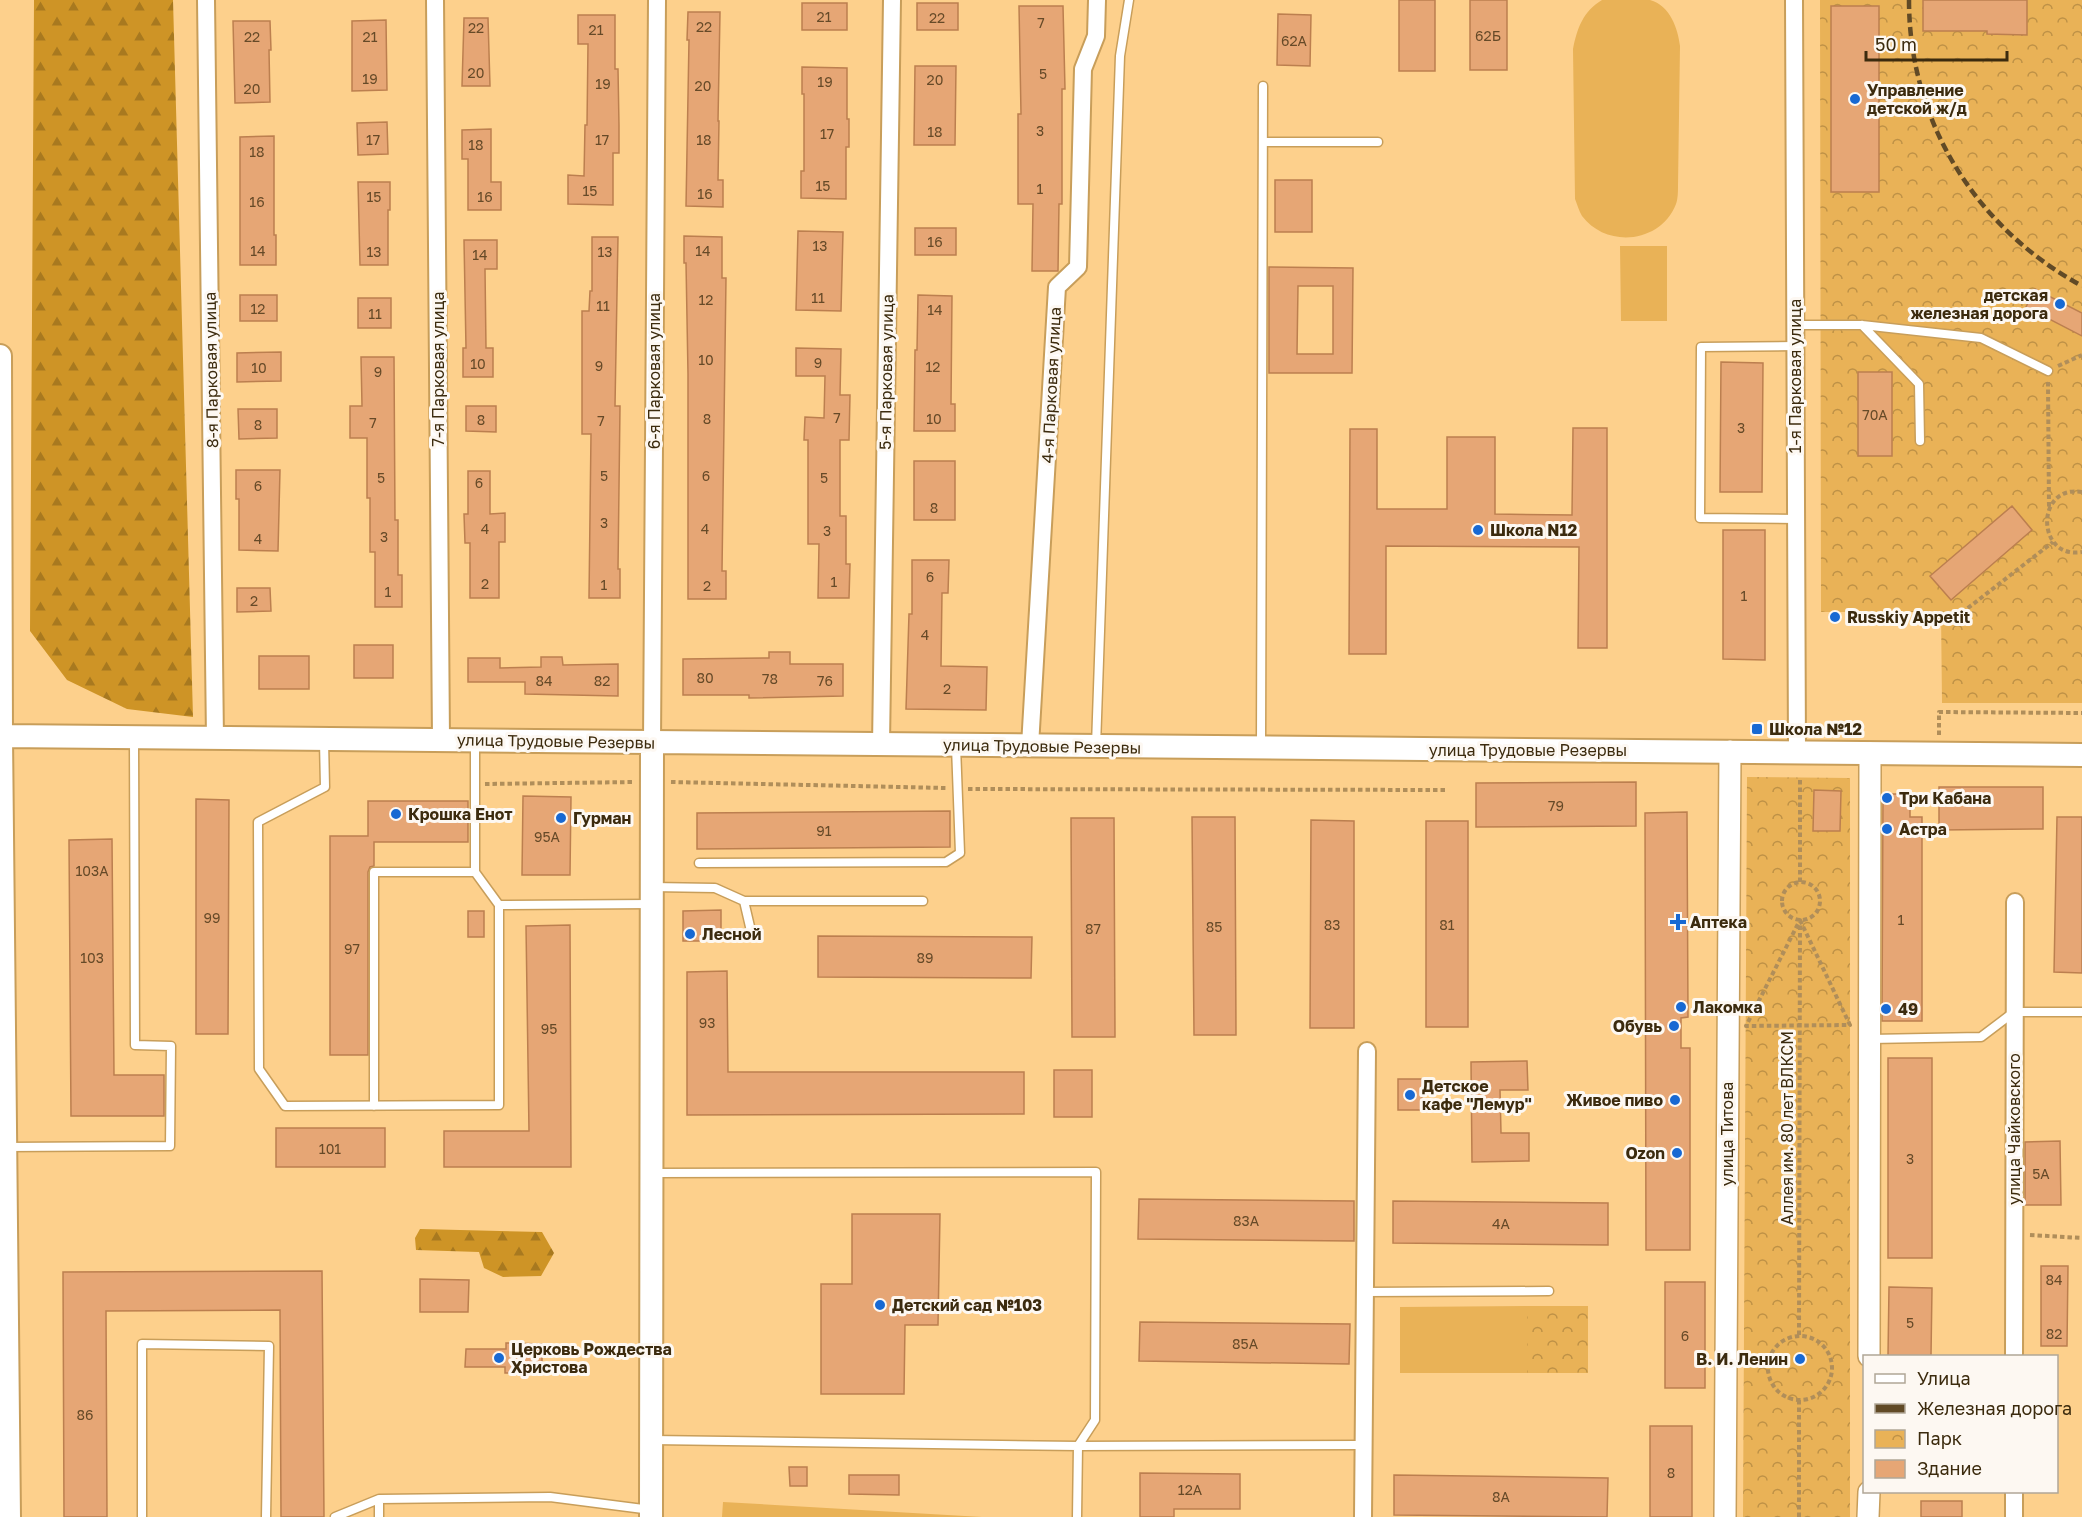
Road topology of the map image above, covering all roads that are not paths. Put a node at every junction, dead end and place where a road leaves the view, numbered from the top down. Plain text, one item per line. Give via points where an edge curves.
1 (207, 0) edge
2 (435, 0) edge
3 (657, 0) edge
4 (892, 0) edge
5 (1097, 0) edge
6 (1128, 0) edge
7 (1794, 0) edge
8 (1263, 86) dead end
9 (1263, 142) junction
10 (1378, 142) dead end
11 (1795, 325) junction
12 (1862, 325) junction
13 (1795, 346) junction
14 (0, 356) edge
15 (2048, 370) road end
16 (1920, 441) dead end
17 (1796, 519) junction
18 (1, 736) edge
19 (134, 738) junction
20 (441, 738) junction
21 (215, 739) junction
22 (324, 739) junction
23 (475, 739) junction
24 (652, 742) junction
25 (881, 745) junction
26 (956, 746) junction
27 (1030, 746) junction
28 (1096, 747) junction
29 (1261, 748) junction
30 (1730, 751) junction
31 (1797, 752) junction
32 (1870, 753) junction
33 (2082, 755) edge
34 (699, 863) dead end
35 (475, 872) junction
36 (652, 896) junction
37 (744, 901) junction
38 (923, 901) dead end
39 (2015, 902) dead end
40 (499, 905) junction
41 (751, 931) dead end
42 (2014, 1012) junction
43 (2082, 1012) edge
44 (1869, 1039) junction
45 (1367, 1051) dead end
46 (374, 1107) junction
47 (5, 1147) junction
48 (652, 1173) junction
49 (1549, 1291) dead end
50 (1365, 1292) junction
51 (1869, 1355) edge
52 (2014, 1355) edge
53 (651, 1440) junction
54 (1363, 1445) junction
55 (1078, 1446) junction
56 (1869, 1493) edge
57 (2014, 1493) edge
58 (379, 1499) junction
59 (651, 1513) edge
60 (9, 1517) edge
61 (142, 1517) edge
62 (266, 1517) edge
63 (334, 1517) edge
64 (379, 1517) edge
65 (1077, 1517) edge
66 (1363, 1517) edge
67 (1725, 1517) edge
68 (1868, 1517) edge
69 (2014, 1517) edge

1 - 21 street, 8-я Парковая улица
2 - 20 street, 7-я Парковая улица
3 - 24 street, 6-я Парковая улица
4 - 25 street, 5-я Парковая улица
5 - 27 street, 4-я Парковая улица via 1096,36 1083,69 1078,267 1057,287
6 - 28 lane via 1120,56
7 - 11 street, 1-я Парковая улица
8 - 9 lane
9 - 10 lane
9 - 29 lane
11 - 12 lane
11 - 13 street, 1-я Парковая улица
12 - 15 lane via 1981,338
12 - 16 lane via 1919,384
13 - 17 street, 1-я Парковая улица
13 - 17 lane via 1701,347 1700,518
14 - 18 main road
17 - 31 street, 1-я Парковая улица
18 - 19 main road, улица Трудовые Резервы
18 - 47 main road
19 - 21 main road, улица Трудовые Резервы
19 - 47 lane via 135,1045 171,1046 171,1146
20 - 22 main road, улица Трудовые Резервы
20 - 23 main road, улица Трудовые Резервы
21 - 22 main road, улица Трудовые Резервы
22 - 46 lane via 325,787 258,822 259,1069 285,1106
23 - 24 main road, улица Трудовые Резервы
23 - 35 lane
24 - 25 main road, улица Трудовые Резервы
24 - 36 main road
25 - 26 main road, улица Трудовые Резервы
26 - 27 main road, улица Трудовые Резервы
26 - 34 lane via 960,853 946,862
27 - 28 main road, улица Трудовые Резервы
28 - 29 main road, улица Трудовые Резервы
29 - 30 main road, улица Трудовые Резервы
30 - 31 main road, улица Трудовые Резервы
30 - 67 street, улица Титова
31 - 32 main road, улица Трудовые Резервы
32 - 33 main road, улица Трудовые Резервы
32 - 44 street
35 - 40 lane
35 - 46 lane via 374,872
36 - 37 lane via 715,888
36 - 40 lane
36 - 48 main road
37 - 38 lane
37 - 41 lane
39 - 42 street, улица Чайковского
40 - 46 lane via 499,1105
42 - 43 lane
42 - 44 lane via 1981,1037
42 - 52 street, улица Чайковского
44 - 51 street
45 - 50 street
47 - 60 main road
48 - 53 main road
48 - 55 lane via 1096,1172 1095,1420
49 - 50 lane
50 - 54 street
53 - 55 lane
53 - 59 main road
54 - 55 lane
54 - 66 street
55 - 65 lane
56 - 68 street
57 - 69 street
58 - 59 lane via 550,1497
58 - 63 lane
58 - 64 lane
61 - 62 lane via 142,1344 270,1346

